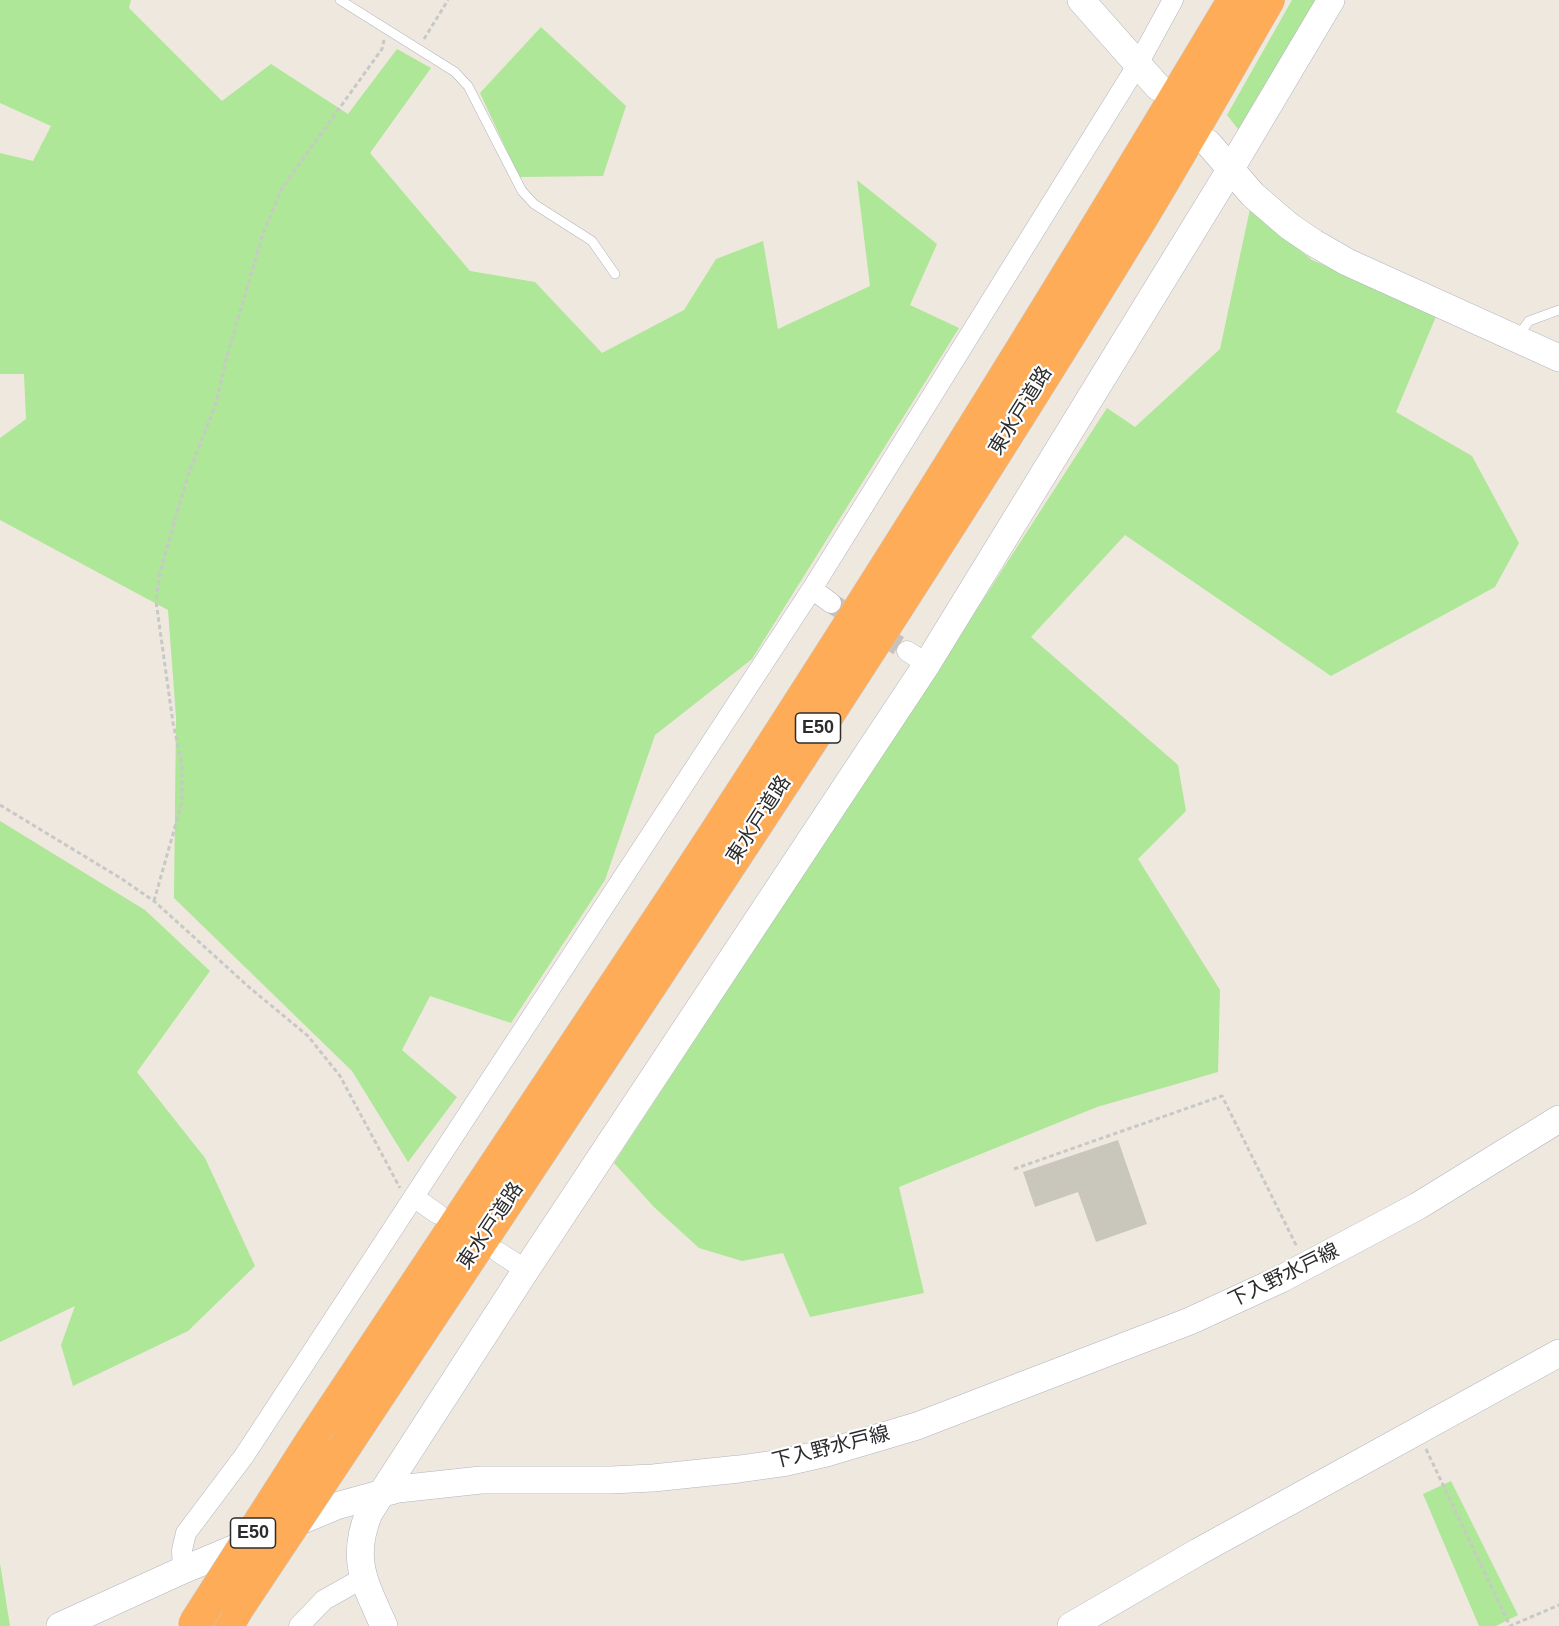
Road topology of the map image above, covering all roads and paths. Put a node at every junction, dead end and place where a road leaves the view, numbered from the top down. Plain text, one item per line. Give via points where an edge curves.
1 (340, 0) edge
2 (448, 0) edge
3 (1081, 0) edge
4 (1173, 0) edge
5 (1234, 0) edge
6 (1268, 0) edge
7 (1331, 0) edge
8 (387, 29) junction
9 (418, 49) junction
10 (1138, 64) junction
11 (1158, 87) dead end
12 (1208, 143) dead end
13 (1230, 170) junction
14 (615, 274) dead end
15 (1559, 310) edge
16 (1516, 339) junction
17 (1559, 358) edge
18 (812, 589) junction
19 (831, 603) tunnel mouth
20 (0, 805) edge
21 (154, 901) junction
22 (1559, 1119) edge
23 (1014, 1168) dead end
24 (415, 1198) junction
25 (438, 1214) dead end
26 (498, 1252) dead end
27 (1306, 1266) junction
28 (526, 1270) junction
29 (1559, 1353) edge
30 (1417, 1431) junction
31 (381, 1493) junction
32 (183, 1570) junction
33 (363, 1578) junction
34 (1559, 1605) edge
35 (232, 1617) edge
36 (194, 1625) edge
37 (60, 1626) edge
38 (299, 1626) edge
39 (384, 1626) edge
40 (1071, 1626) edge

1 - 8 lane
2 - 9 path
3 - 10 street
4 - 10 street
5 - 36 highway, 東水戸道路 / E50, bridge via 1084,250 704,850
6 - 35 highway, 東水戸道路 / E50, bridge via 1131,235 945,534
7 - 13 street
8 - 9 lane
8 - 21 path via 382,49 282,188 263,234 216,403 188,475 160,572 156,601 182,765 182,802
9 - 14 lane via 455,72 468,87 522,191 534,204 592,241
10 - 11 street
10 - 18 street
12 - 13 street
13 - 16 street via 1253,195 1314,243
13 - 28 street
15 - 16 lane via 1529,321
16 - 17 street
18 - 19 street
18 - 24 street
20 - 21 path
21 - 24 path via 314,1042 340,1076 402,1192
22 - 27 street, 下入野水戸線 via 1418,1206
23 - 27 path via 1222,1096
24 - 25 street
24 - 32 street via 243,1456 186,1533
26 - 28 street
27 - 31 street, 下入野水戸線 via 1190,1321 917,1426 826,1453 782,1463 653,1478 481,1480 419,1485
28 - 31 street
29 - 30 street
30 - 34 path via 1510,1626
30 - 40 street
31 - 32 street, 下入野水戸線 via 336,1506
31 - 33 street via 360,1539
32 - 37 street, 下入野水戸線
33 - 38 street via 324,1600
33 - 39 street

